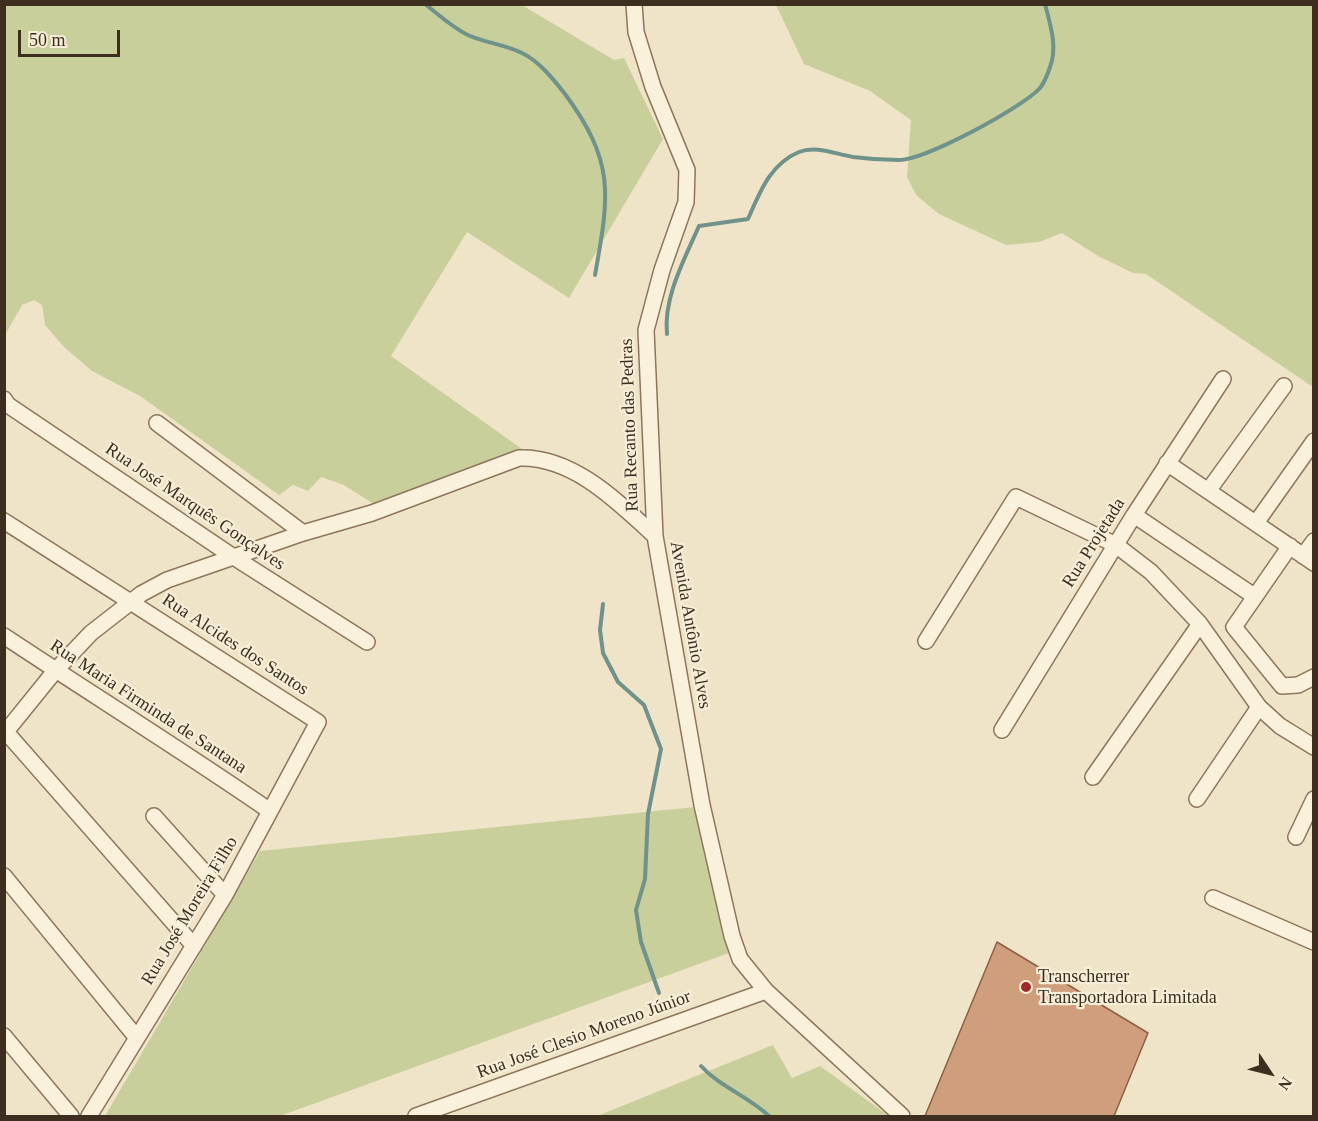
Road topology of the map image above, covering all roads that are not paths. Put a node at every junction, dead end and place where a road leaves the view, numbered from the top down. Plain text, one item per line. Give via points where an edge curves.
1 (634, 4) edge
2 (1223, 379) dead end
3 (1284, 386) dead end
4 (4, 399) edge
5 (157, 423) dead end
6 (1314, 441) edge
7 (1167, 463) junction
8 (1208, 491) junction
9 (1134, 515) junction
10 (4, 521) edge
11 (1256, 523) junction
12 (303, 533) junction
13 (654, 536) junction
14 (1314, 541) edge
15 (1116, 545) junction
16 (1290, 546) junction
17 (232, 556) junction
18 (1308, 559) edge
19 (1254, 596) junction
20 (130, 602) junction
21 (1200, 624) junction
22 (4, 636) edge
23 (926, 641) dead end
24 (367, 642) dead end
25 (55, 671) junction
26 (1314, 677) edge
27 (1259, 707) junction
28 (318, 722) joint
29 (1002, 730) dead end
30 (5, 733) edge
31 (1314, 747) edge
32 (1093, 777) dead end
33 (1197, 799) dead end
34 (1314, 799) edge
35 (270, 811) junction
36 (154, 816) dead end
37 (1296, 837) dead end
38 (4, 876) edge
39 (225, 895) junction
40 (1213, 898) dead end
41 (1314, 942) edge
42 (194, 946) junction
43 (766, 991) junction
44 (4, 1036) edge
45 (137, 1038) junction
46 (71, 1116) edge
47 (89, 1116) edge
48 (417, 1116) edge
49 (902, 1116) edge

1 - 13 street, Rua Recanto das Pedras via 636,32 653,87 687,170 686,202 646,330
2 - 7 street, Rua Projetada
3 - 8 street
4 - 17 street, Rua José Marquês Gonçalves
5 - 12 street
6 - 11 street
7 - 8 street
7 - 9 street, Rua Projetada
8 - 11 street
9 - 15 street, Rua Projetada
9 - 19 street
10 - 20 street
11 - 16 street
12 - 13 street, Avenida Antônio Alves via 372,513 519,458 536,458 573,471 613,498
12 - 17 street, Avenida Antônio Alves
13 - 43 street, Avenida Antônio Alves via 702,805 732,936 740,959
14 - 18 street
15 - 21 street via 1151,572
15 - 23 street via 1016,497
15 - 29 street, Rua Projetada
16 - 18 street
16 - 19 street
17 - 20 street, Avenida Antônio Alves via 167,580
17 - 24 street, Rua José Marquês Gonçalves
19 - 26 street via 1234,627 1282,686
20 - 25 street, Avenida Antônio Alves via 91,633
20 - 28 street, Rua Alcides dos Santos
21 - 27 street
21 - 32 street
22 - 25 street, Rua Maria Firminda de Santana
25 - 30 street, Avenida Antônio Alves
25 - 35 street, Rua Maria Firminda de Santana via 144,725
27 - 31 street via 1280,726
27 - 33 street
28 - 35 street, Rua José Moreira Filho
30 - 42 street
34 - 37 street
35 - 39 street, Rua José Moreira Filho
36 - 39 street
38 - 45 street
39 - 42 street, Rua José Moreira Filho
40 - 41 street
42 - 45 street, Rua José Moreira Filho
43 - 48 street, Rua José Clesio Moreno Júnior
43 - 49 street, Avenida Antônio Alves
44 - 46 street
45 - 47 street, Rua José Moreira Filho

